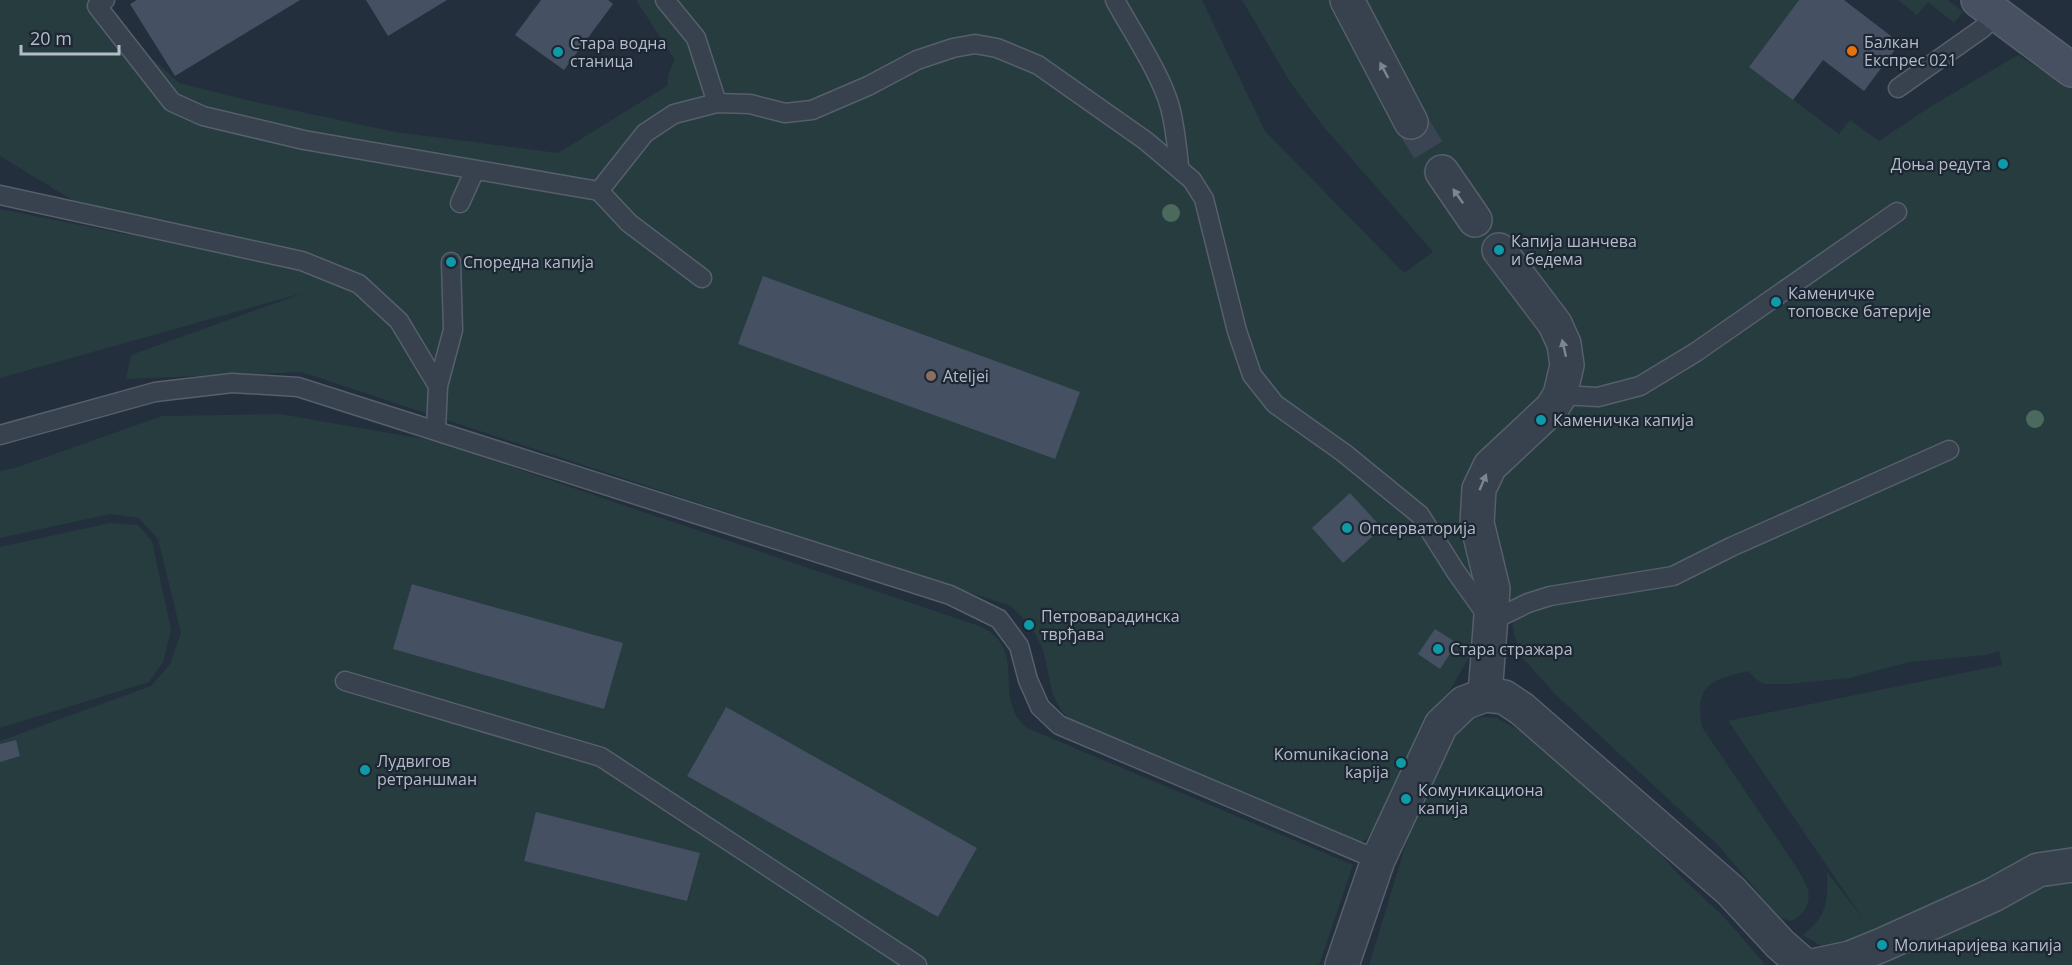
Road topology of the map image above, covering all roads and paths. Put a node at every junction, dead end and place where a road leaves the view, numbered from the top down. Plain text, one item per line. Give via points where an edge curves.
1 (105, 0) edge
2 (665, 0) edge
3 (1115, 0) edge
4 (1347, 0) edge
5 (1986, 7) edge
6 (2072, 70) edge
7 (1898, 88) dead end
8 (717, 103) junction
9 (1411, 122) tunnel mouth
10 (1179, 166) junction
11 (475, 170) junction
12 (1442, 172) tunnel mouth
13 (599, 191) junction
14 (0, 195) edge
15 (460, 203) dead end
16 (1896, 212) dead end
17 (1475, 220) dead end
18 (1498, 250) dead end
19 (452, 262) dead end
20 (702, 278) dead end
21 (438, 386) junction
22 (1560, 395) junction
23 (436, 430) junction
24 (0, 435) edge
25 (1949, 450) dead end
26 (1491, 621) junction
27 (345, 681) dead end
28 (1485, 695) junction
29 (1378, 860) junction
30 (2072, 865) edge
31 (917, 965) edge
32 (1342, 965) edge
33 (1804, 965) edge
34 (1817, 965) edge

1 - 11 lane via 97,6 172,102 203,116 304,140
2 - 8 lane via 696,38
3 - 10 lane via 1169,105
9 -> 4 street
5 - 6 main road
5 - 7 lane via 1983,28
8 - 10 lane via 750,104 785,114 812,110 917,60 975,44 998,48 1038,65
8 - 13 lane via 674,114 645,133
10 - 26 lane via 1204,199 1252,375 1275,404 1420,514
11 - 13 lane
11 - 15 lane
17 -> 12 street
13 - 20 lane via 629,223
14 - 21 lane via 302,261 359,284 399,321
16 - 22 lane via 1696,352 1640,386 1598,397
22 -> 18 street via 1567,365 1564,344 1555,324
19 - 21 lane via 453,330
21 - 23 lane
26 -> 22 street via 1492,589 1477,524 1479,489 1490,466 1547,414
23 - 24 lane via 298,387 232,383 154,392
23 - 29 lane via 950,594 999,619 1019,646 1040,706 1059,724
25 - 26 lane via 1673,576 1550,596
26 - 28 street
27 - 31 lane via 601,757
28 - 29 street via 1464,703 1441,725
28 - 33 street via 1504,697 1522,709 1731,891
29 - 32 street
30 - 34 street via 2038,870 1993,895 1882,945 1850,958

